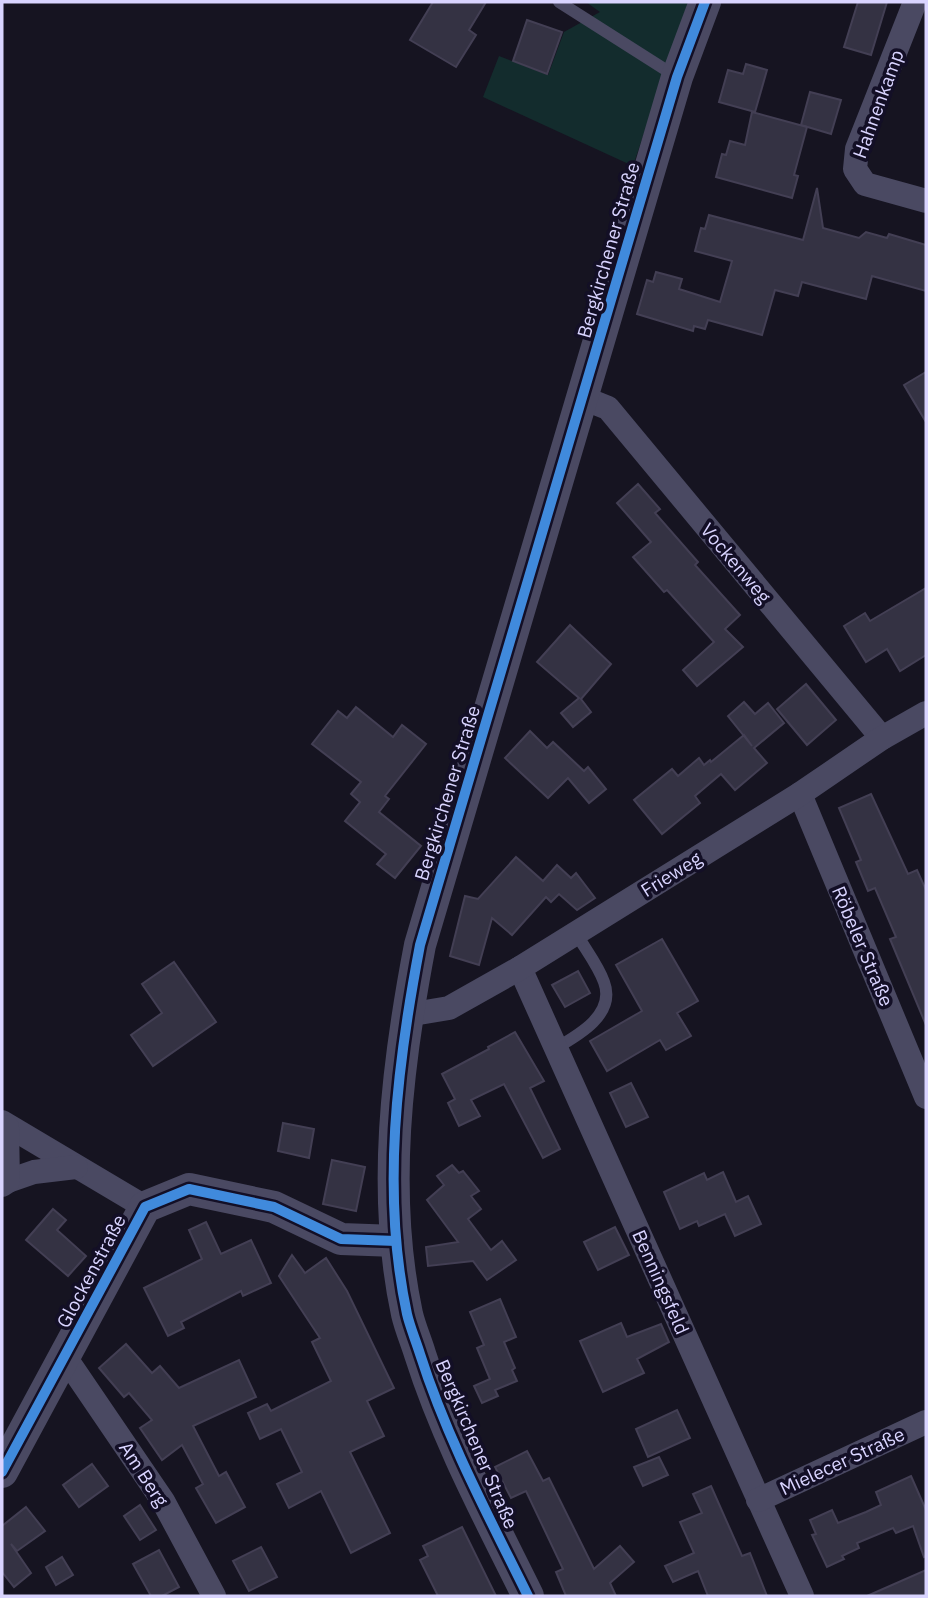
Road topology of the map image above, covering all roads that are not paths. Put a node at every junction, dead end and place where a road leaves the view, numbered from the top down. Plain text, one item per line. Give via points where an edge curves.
1 (559, 2) edge
2 (705, 2) edge
3 (915, 2) edge
4 (677, 77) junction
5 (926, 201) edge
6 (583, 398) junction
7 (926, 713) edge
8 (882, 738) junction
9 (800, 794) junction
10 (576, 933) junction
11 (520, 968) junction
12 (407, 1014) junction
13 (556, 1048) junction
14 (926, 1097) edge
15 (4, 1124) edge
16 (76, 1167) junction
17 (5, 1183) edge
18 (145, 1207) junction
19 (396, 1241) junction
20 (65, 1357) junction
21 (926, 1422) edge
22 (5, 1457) edge
23 (758, 1500) junction
24 (214, 1596) edge
25 (528, 1596) edge
26 (802, 1596) edge

1 - 4 lane
2 - 4 street, Bergkirchener Straße
3 - 5 street, Hahnenkamp via 858,149 855,169 865,184
4 - 6 street, Bergkirchener Straße
6 - 8 street, Vockenweg via 608,408
6 - 12 street, Bergkirchener Straße via 421,945
7 - 8 street, Frieweg
8 - 9 street, Frieweg
9 - 10 street, Frieweg
9 - 14 street, Röbeler Straße
10 - 11 street, Frieweg
10 - 13 lane via 607,996 601,1013 582,1034
11 - 12 street, Frieweg via 449,1008
11 - 13 street, Benningsfeld
12 - 19 street, Bergkirchener Straße via 396,1109
13 - 23 street, Benningsfeld
15 - 16 street
15 - 17 street
16 - 17 street via 34,1172
16 - 18 street
18 - 19 street, Glockenstraße via 190,1189 274,1207 341,1239
18 - 20 street, Glockenstraße
19 - 25 street, Bergkirchener Straße via 408,1315 433,1396
20 - 22 street, Glockenstraße
20 - 24 street, Am Berg via 163,1501
21 - 23 street, Mielecer Straße
23 - 26 street, Benningsfeld

